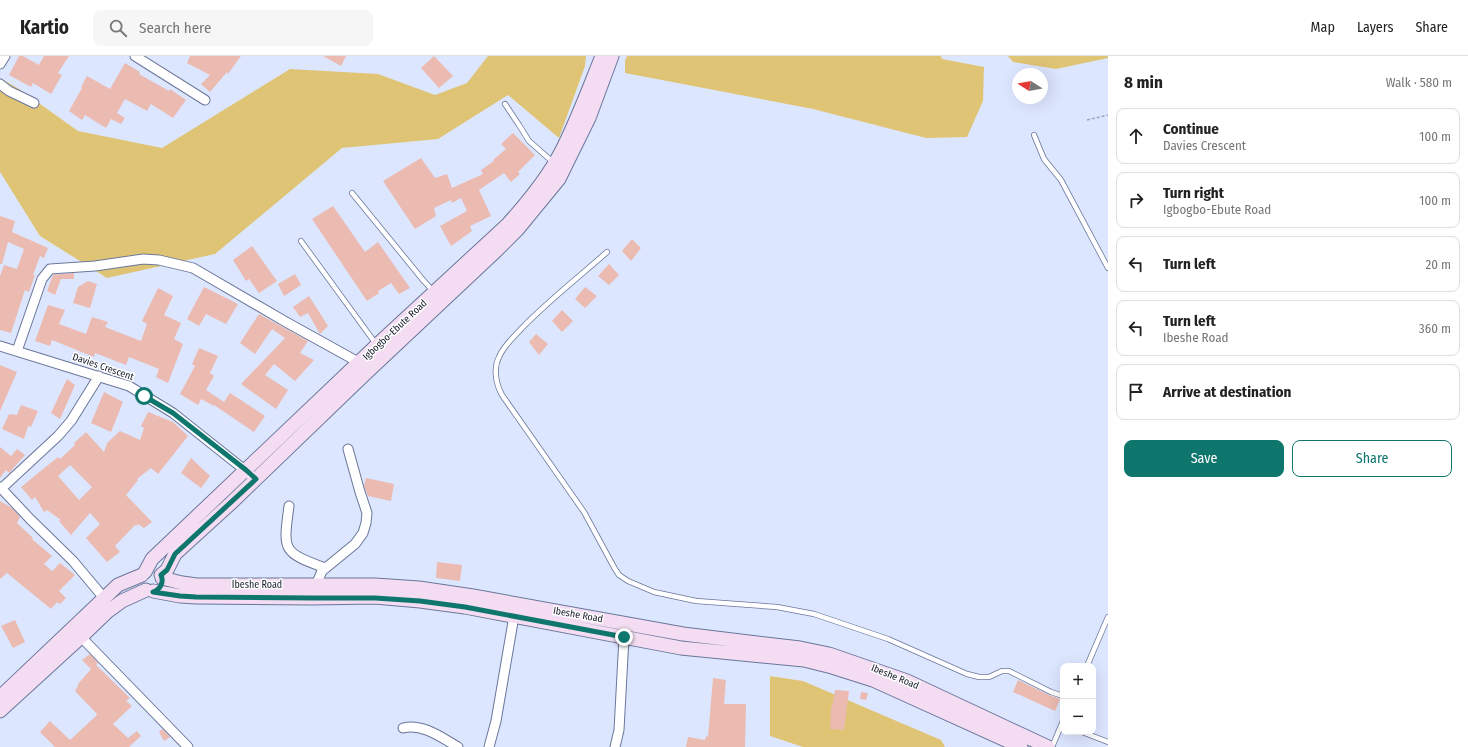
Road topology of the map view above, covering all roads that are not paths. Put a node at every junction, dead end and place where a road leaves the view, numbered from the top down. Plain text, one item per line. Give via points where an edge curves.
1 (5, 56) edge
2 (135, 56) edge
3 (602, 56) edge
4 (612, 56) edge
5 (0, 64) edge
6 (0, 84) edge
7 (205, 100) dead end
8 (34, 103) dead end
9 (505, 104) dead end
10 (1034, 135) dead end
11 (554, 163) junction
12 (352, 193) dead end
13 (301, 241) dead end
14 (607, 252) dead end
15 (1108, 268) edge
16 (435, 292) junction
17 (377, 345) junction
18 (0, 346) edge
19 (17, 351) junction
20 (360, 363) junction
21 (99, 376) junction
22 (348, 449) dead end
23 (251, 475) junction
24 (1, 488) edge
25 (289, 506) dead end
26 (325, 568) junction
27 (144, 573) junction
28 (161, 576) junction
29 (316, 585) junction
30 (150, 591) junction
31 (104, 598) junction
32 (514, 616) junction
33 (1108, 617) edge
34 (1106, 629) edge
35 (81, 637) junction
36 (624, 637) junction
37 (1089, 663) edge
38 (1060, 695) edge
39 (0, 697) edge
40 (0, 711) edge
41 (403, 728) dead end
42 (1060, 730) edge
43 (1090, 735) edge
44 (1108, 742) edge
45 (188, 747) edge
46 (458, 747) edge
47 (489, 747) edge
48 (615, 747) edge
49 (1021, 747) edge
50 (1048, 747) edge
51 (1052, 747) edge

1 - 5 street
2 - 7 street
3 - 11 main road, Igbogbo-Ebute Road via 582,107
4 - 23 main road, Igbogbo-Ebute Road via 589,118 558,179 518,229 366,373
6 - 8 street
9 - 11 lane via 529,141
10 - 15 lane via 1044,159 1061,180
11 - 16 main road, Igbogbo-Ebute Road via 525,205 507,225
12 - 16 lane
13 - 17 lane
14 - 38 lane via 506,344 498,358 496,374 502,396 584,512 619,574 642,588 696,601 777,607 814,614 888,639 967,674 983,677 1009,671
16 - 17 main road, Igbogbo-Ebute Road
17 - 20 main road, Igbogbo-Ebute Road
18 - 19 street, Davies Crescent
19 - 20 street via 42,279 50,269 148,259 193,268
19 - 21 street, Davies Crescent
20 - 23 main road, Igbogbo-Ebute Road
21 - 23 street, Davies Crescent via 129,386 173,413
21 - 24 street via 71,422
22 - 26 street via 367,513 366,523 355,544
23 - 27 main road, Igbogbo-Ebute Road via 152,559
23 - 28 main road, Igbogbo-Ebute Road via 175,554
24 - 31 street via 73,561
25 - 26 street via 286,532 288,547 292,554
26 - 29 street
27 - 28 main road via 155,570
27 - 30 main road via 141,585
27 - 31 main road via 118,585
28 - 29 main road, Ibeshe Road via 197,585
28 - 30 main road via 160,588
29 - 50 main road, Ibeshe Road via 419,588 683,634 800,648 829,654 907,681
30 - 32 main road, Ibeshe Road via 196,597 405,600
30 - 35 main road via 122,601
31 - 39 main road
32 - 36 main road, Ibeshe Road
32 - 47 street via 496,721
33 - 34 lane
34 - 37 lane
35 - 40 main road
35 - 45 street
36 - 48 street via 619,730
36 - 49 main road, Ibeshe Road via 681,648 804,660 832,667 873,680
41 - 46 street via 410,726 429,731
42 - 51 lane
43 - 44 lane

